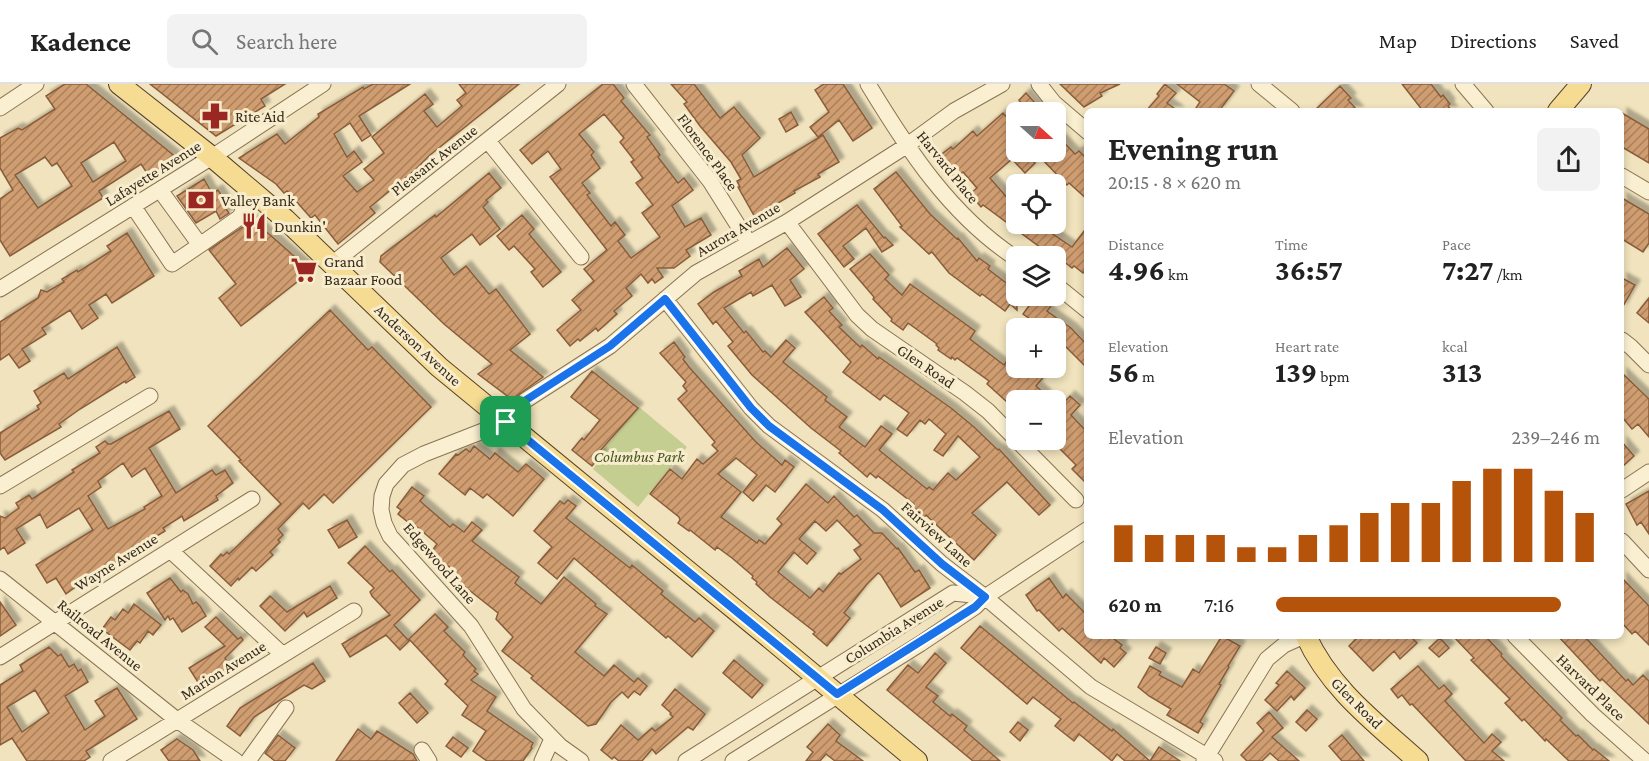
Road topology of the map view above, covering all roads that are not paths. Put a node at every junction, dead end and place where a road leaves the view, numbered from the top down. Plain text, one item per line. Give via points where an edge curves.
1 (36, 84) edge
2 (119, 84) edge
3 (323, 84) edge
4 (558, 84) edge
5 (634, 84) edge
6 (867, 84) edge
7 (1002, 84) edge
8 (1039, 84) edge
9 (1259, 84) edge
10 (1463, 84) edge
11 (1581, 84) edge
12 (0, 108) edge
13 (1288, 108) edge
14 (1483, 108) edge
15 (1561, 108) edge
16 (1084, 129) edge
17 (488, 141) junction
18 (906, 146) junction
19 (212, 157) junction
20 (1624, 177) edge
21 (159, 190) junction
22 (252, 191) junction
23 (1649, 192) edge
24 (133, 206) junction
25 (787, 222) junction
26 (749, 243) junction
27 (200, 245) junction
28 (1006, 251) edge
29 (581, 257) dead end
30 (332, 264) junction
31 (0, 289) edge
32 (1066, 293) edge
33 (665, 299) junction
34 (1084, 308) edge
35 (1624, 340) edge
36 (1649, 365) edge
37 (150, 396) dead end
38 (506, 422) junction
39 (1649, 472) edge
40 (0, 486) edge
41 (1624, 489) edge
42 (252, 499) dead end
43 (1076, 500) dead end
44 (1084, 532) edge
45 (1624, 543) edge
46 (170, 550) junction
47 (1649, 570) edge
48 (0, 579) edge
49 (985, 597) junction
50 (354, 611) dead end
51 (55, 622) junction
52 (1298, 639) edge
53 (1307, 639) edge
54 (1518, 639) edge
55 (283, 655) junction
56 (0, 657) edge
57 (818, 678) junction
58 (837, 694) junction
59 (286, 708) dead end
60 (177, 720) junction
61 (552, 739) junction
62 (1208, 759) edge
63 (111, 761) edge
64 (236, 761) edge
65 (248, 761) edge
66 (542, 761) edge
67 (581, 761) edge
68 (686, 761) edge
69 (733, 761) edge
70 (917, 761) edge
71 (1418, 761) edge
72 (1645, 761) edge

1 - 12 street
2 - 19 main road, Anderson Avenue
3 - 19 street, Lafayette Avenue
4 - 17 street, Pleasant Avenue
5 - 26 street, Florence Place via 710,181
6 - 18 street, Harvard Place
7 - 18 street, Aurora Avenue via 954,111
8 - 16 street
9 - 13 street
10 - 14 street
11 - 15 main road
17 - 29 street
17 - 30 street, Pleasant Avenue
18 - 25 street, Aurora Avenue
18 - 28 street, Harvard Place via 953,205
19 - 21 street, Lafayette Avenue
19 - 22 main road, Anderson Avenue
20 - 23 street
21 - 24 street, Lafayette Avenue
21 - 27 street
22 - 27 street via 240,217
22 - 30 main road, Anderson Avenue
24 - 27 street via 172,264
24 - 31 street, Lafayette Avenue
25 - 26 street, Aurora Avenue
25 - 43 street, Glen Road via 857,315 987,411
26 - 33 street, Aurora Avenue via 696,273
30 - 38 main road, Anderson Avenue via 439,367
32 - 34 street
33 - 38 street, Aurora Avenue via 610,346 526,400
33 - 49 street, Fairview Lane via 769,426 883,510
35 - 36 street
37 - 40 street
38 - 57 main road, Anderson Avenue
38 - 61 street, Edgewood Lane via 403,465 386,484 381,510 390,536 471,626 524,709
39 - 41 street
42 - 46 street, Wayne Avenue
44 - 49 street, Columbia Avenue
45 - 47 street
46 - 51 street, Wayne Avenue
46 - 55 street
48 - 51 street, Railroad Avenue
49 - 57 street, Columbia Avenue via 953,593
49 - 58 street, Columbia Avenue via 966,614
49 - 62 street, Fairview Lane via 1091,687
50 - 55 street, Marion Avenue
51 - 56 street, Wayne Avenue
51 - 60 street, Railroad Avenue
52 - 62 street via 1284,645 1268,660
53 - 71 main road, Glen Road via 1339,688
54 - 72 street, Harvard Place
55 - 60 street, Marion Avenue
57 - 58 main road, Anderson Avenue
57 - 68 street, Columbia Avenue
58 - 69 street, Columbia Avenue
58 - 70 main road, Anderson Avenue
59 - 65 street
60 - 63 street, Marion Avenue
60 - 64 street, Railroad Avenue
61 - 66 street
61 - 67 street, Edgewood Lane

